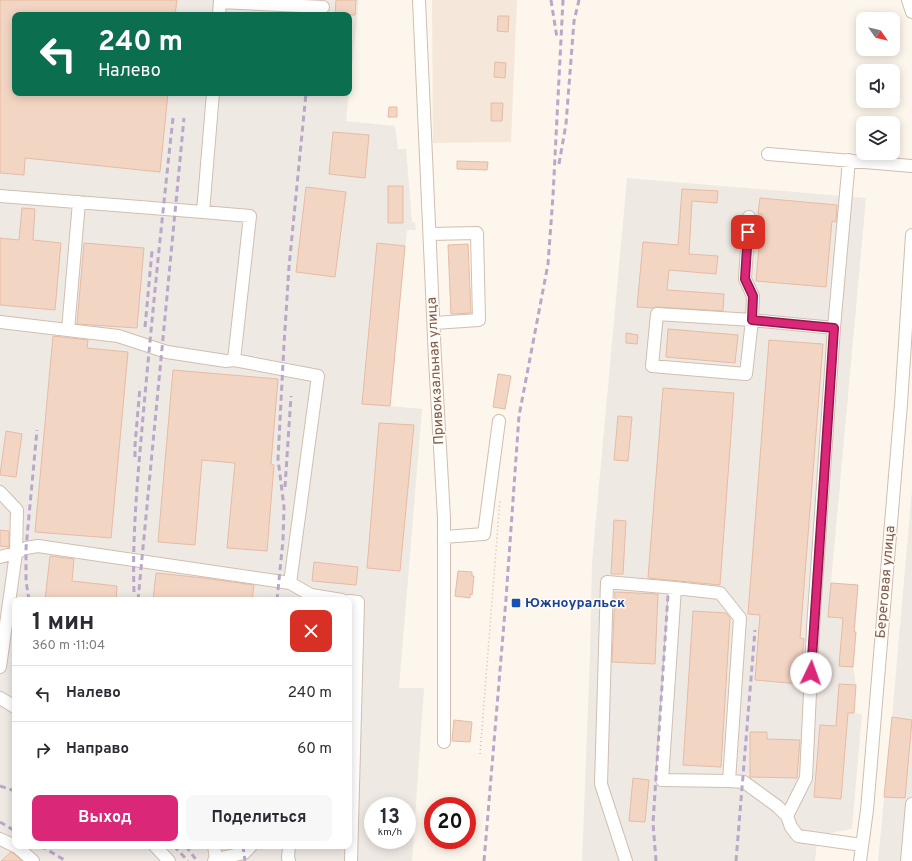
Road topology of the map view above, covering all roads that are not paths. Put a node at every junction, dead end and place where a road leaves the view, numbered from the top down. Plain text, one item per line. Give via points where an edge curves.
1 (419, 0) edge
2 (908, 0) edge
3 (220, 1) edge
4 (323, 7) dead end
5 (219, 12) edge
6 (912, 12) edge
7 (212, 96) edge
8 (768, 154) dead end
9 (849, 160) junction
10 (912, 166) edge
11 (0, 196) edge
12 (79, 202) junction
13 (202, 212) junction
14 (749, 217) dead end
15 (430, 234) junction
16 (912, 235) edge
17 (910, 303) edge
18 (752, 320) junction
19 (0, 322) edge
20 (434, 323) junction
21 (834, 328) junction
22 (68, 330) junction
23 (234, 360) junction
24 (907, 404) edge
25 (499, 421) dead end
26 (0, 492) edge
27 (444, 537) junction
28 (16, 553) junction
29 (0, 557) edge
30 (290, 583) junction
31 (675, 588) junction
32 (309, 597) edge
33 (352, 601) edge
34 (0, 667) edge
35 (0, 698) edge
36 (12, 705) edge
37 (444, 742) dead end
38 (729, 781) junction
39 (912, 804) edge
40 (787, 816) junction
41 (352, 824) edge
42 (0, 838) edge
43 (12, 844) edge
44 (862, 845) junction
45 (19, 849) edge
46 (158, 849) edge
47 (214, 849) edge
48 (248, 849) edge
49 (289, 849) edge
50 (351, 849) edge
51 (215, 860) edge
52 (33, 861) edge
53 (169, 861) edge
54 (289, 861) edge
55 (351, 861) edge
56 (626, 861) edge
57 (860, 861) edge
58 (907, 861) edge

1 - 15 street, Привокзальная улица
2 - 6 street
3 - 4 street
3 - 5 street
7 - 13 street
8 - 9 street
9 - 10 street
9 - 21 street
11 - 12 street
12 - 13 street
12 - 22 street
13 - 23 street via 250,216
14 - 18 street via 745,279 753,296
15 - 20 street, Привокзальная улица
15 - 20 street via 477,233 479,320
16 - 17 street, Береговая улица
17 - 24 street, Береговая улица
18 - 18 street via 746,374 652,366 657,314
18 - 21 street
19 - 22 street
20 - 27 street, Привокзальная улица
21 - 40 street via 813,628 806,778
22 - 23 street via 118,336 166,352
23 - 30 street via 318,376
24 - 44 street, Береговая улица
25 - 27 street via 484,534
26 - 28 street via 17,510
27 - 37 street, Привокзальная улица
28 - 29 street
28 - 30 street via 38,546
28 - 34 street
30 - 32 street
31 - 38 street via 720,593 740,618
31 - 38 street via 662,780
31 - 56 street via 607,582 601,784
33 - 41 street via 358,602
35 - 36 street
38 - 40 street via 744,782
39 - 58 street
40 - 44 street via 798,836
42 - 43 street
44 - 57 street, Береговая улица
45 - 52 street
46 - 53 street
47 - 51 street
48 - 51 street via 244,853
49 - 54 street
50 - 55 street

